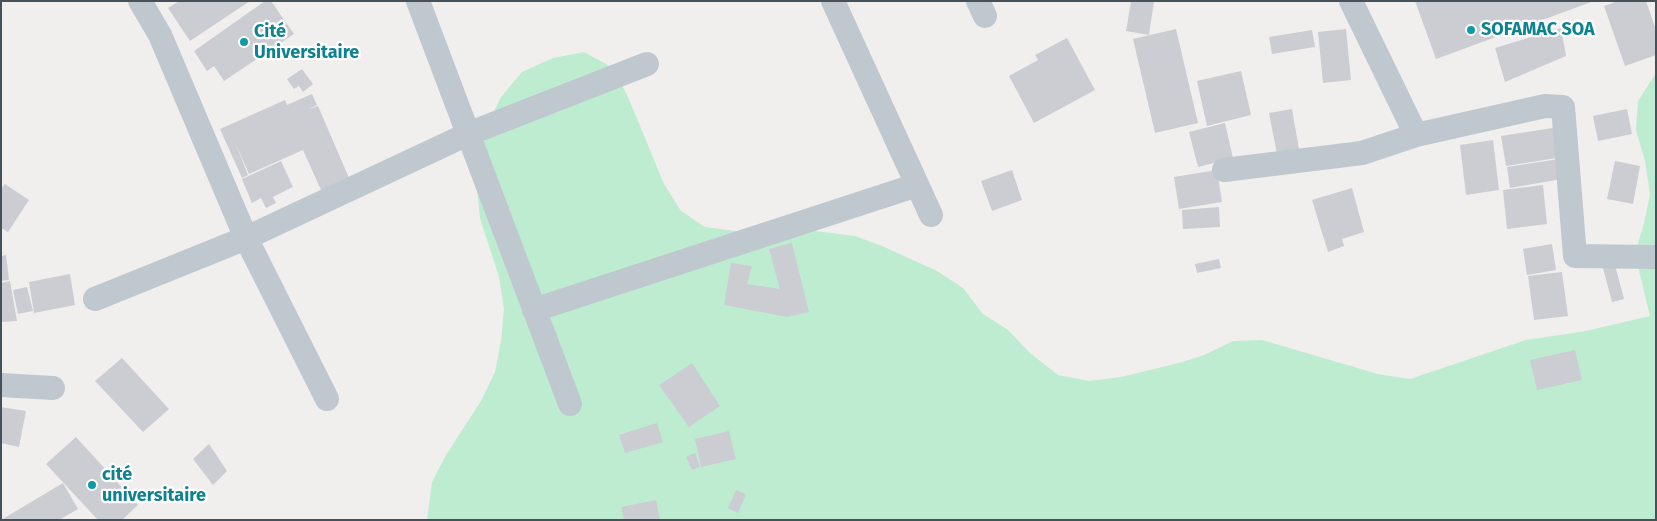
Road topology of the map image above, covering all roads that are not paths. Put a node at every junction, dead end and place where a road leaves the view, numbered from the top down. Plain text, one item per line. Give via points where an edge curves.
1 (140, 1) edge
2 (418, 1) edge
3 (833, 1) edge
4 (1351, 1) edge
5 (647, 64) dead end
6 (468, 134) junction
7 (1416, 135) junction
8 (1224, 170) dead end
9 (916, 185) junction
10 (931, 215) dead end
11 (246, 238) junction
12 (1656, 257) edge
13 (95, 299) dead end
14 (534, 310) junction
15 (1, 385) edge
16 (53, 388) dead end
17 (327, 399) dead end
18 (570, 404) dead end

1 - 11 street via 160,35
2 - 6 street
3 - 9 street
4 - 7 street
5 - 6 street
6 - 11 street
6 - 14 street
7 - 8 street via 1362,153
7 - 12 street via 1545,106 1564,107 1575,256
9 - 10 street
9 - 14 street
11 - 13 street
11 - 17 street
14 - 18 street
15 - 16 street

